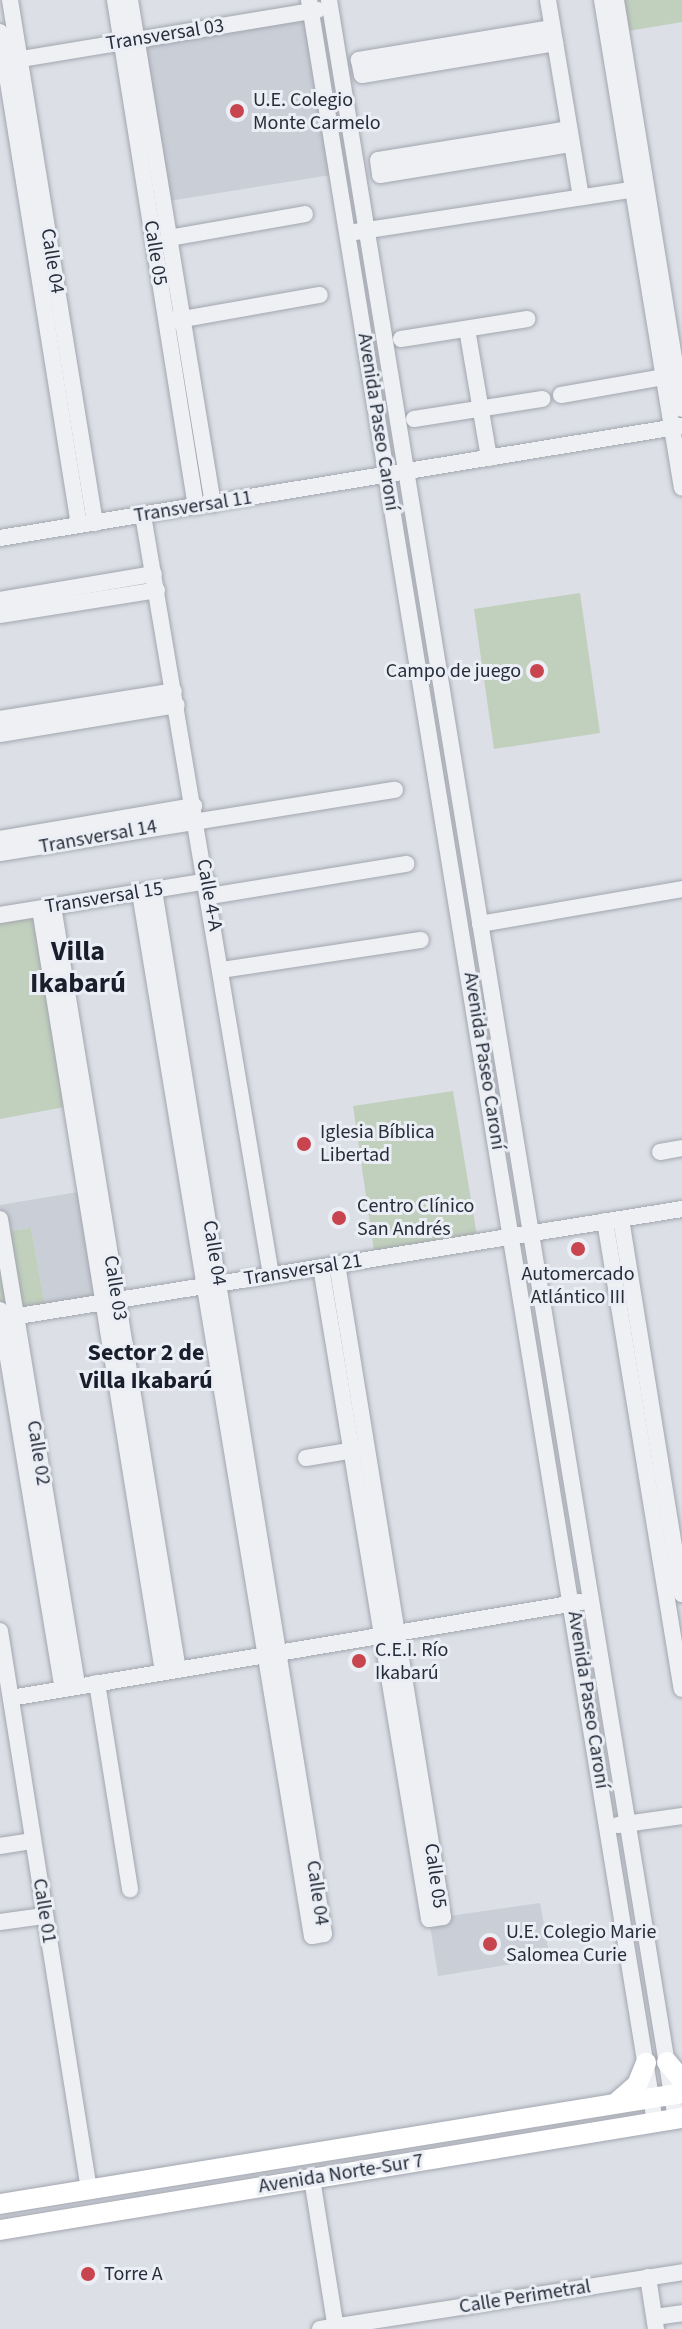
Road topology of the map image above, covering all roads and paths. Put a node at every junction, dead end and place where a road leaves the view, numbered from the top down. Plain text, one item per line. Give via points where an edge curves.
1 (10, 0) edge
2 (115, 0) edge
3 (130, 0) edge
4 (548, 0) edge
5 (602, 0) edge
6 (616, 0) edge
7 (329, 4) edge
8 (310, 6) edge
9 (0, 32) edge
10 (553, 35) junction
11 (129, 41) junction
12 (8, 62) edge
13 (570, 137) junction
14 (640, 188) junction
15 (581, 197) junction
16 (305, 214) dead end
17 (366, 231) junction
18 (347, 234) junction
19 (164, 243) junction
20 (320, 295) dead end
21 (527, 319) dead end
22 (174, 321) junction
23 (467, 329) junction
24 (401, 339) dead end
25 (664, 377) junction
26 (561, 395) dead end
27 (542, 399) dead end
28 (480, 409) junction
29 (682, 409) edge
30 (414, 419) dead end
31 (677, 427) edge
32 (489, 458) junction
33 (406, 472) junction
34 (387, 475) junction
35 (682, 487) edge
36 (204, 505) junction
37 (143, 515) junction
38 (87, 524) junction
39 (0, 538) edge
40 (156, 582) junction
41 (0, 600) edge
42 (0, 615) edge
43 (176, 698) junction
44 (6, 726) edge
45 (395, 790) dead end
46 (195, 814) junction
47 (0, 839) edge
48 (34, 841) junction
49 (0, 853) edge
50 (406, 864) dead end
51 (208, 889) junction
52 (682, 889) edge
53 (147, 891) junction
54 (46, 908) junction
55 (0, 915) edge
56 (480, 924) junction
57 (421, 940) dead end
58 (222, 970) junction
59 (682, 1148) edge
60 (660, 1152) dead end
61 (682, 1209) edge
62 (0, 1219) edge
63 (613, 1220) junction
64 (531, 1234) junction
65 (512, 1236) junction
66 (329, 1266) junction
67 (271, 1275) junction
68 (212, 1285) junction
69 (109, 1301) junction
70 (4, 1316) edge
71 (359, 1449) junction
72 (306, 1458) dead end
73 (669, 1522) edge
74 (682, 1594) edge
75 (591, 1601) junction
76 (573, 1604) junction
77 (0, 1631) edge
78 (390, 1634) junction
79 (272, 1654) junction
80 (680, 1670) edge
81 (170, 1671) junction
82 (97, 1683) junction
83 (70, 1688) junction
84 (682, 1689) edge
85 (11, 1698) junction
86 (682, 1816) edge
87 (626, 1824) junction
88 (609, 1826) junction
89 (33, 1841) junction
90 (0, 1846) edge
91 (130, 1889) dead end
92 (44, 1916) junction
93 (0, 1922) edge
94 (656, 2063) junction
95 (679, 2089) edge
96 (651, 2098) junction
97 (613, 2105) junction
98 (679, 2118) edge
99 (655, 2123) junction
100 (312, 2179) junction
101 (89, 2190) junction
102 (0, 2204) edge
103 (0, 2230) edge
104 (682, 2272) edge
105 (648, 2277) junction
106 (682, 2313) edge
107 (656, 2323) edge
108 (331, 2328) edge

1 - 12 street, Calle 04
2 - 11 street, Calle 05
3 - 11 street, Calle 05
4 - 10 street
5 - 14 street
6 - 14 street
7 - 8 street, Transversal 03
7 - 17 street, Avenida Paseo Caroní
8 - 11 street, Transversal 03
8 - 18 street, Avenida Paseo Caroní
9 - 12 street, Calle 04
10 - 10 street via 359,60 362,75
10 - 13 street
11 - 12 street, Transversal 03
11 - 19 street, Calle 05
12 - 38 street, Calle 04
13 - 13 street via 378,160 380,175
13 - 15 street
14 - 15 street
14 - 25 street
14 - 29 street
15 - 17 street
16 - 19 street
17 - 18 street
17 - 33 street, Avenida Paseo Caroní
18 - 34 street, Avenida Paseo Caroní
19 - 22 street, Calle 05
20 - 22 street
21 - 23 street
22 - 36 street, Calle 05
23 - 24 street
23 - 28 street
25 - 26 street
25 - 31 street
27 - 28 street
28 - 30 street
28 - 32 street
31 - 32 street, Transversal 11
31 - 35 street
32 - 33 street, Transversal 11
33 - 34 street, Transversal 11
33 - 56 street, Avenida Paseo Caroní
34 - 36 street, Transversal 11
34 - 65 street, Avenida Paseo Caroní
36 - 37 street, Transversal 11
37 - 38 street, Transversal 11
37 - 40 street, Calle 4-A
38 - 39 street, Transversal 11
40 - 41 street
40 - 42 street
40 - 43 street, Calle 4-A
43 - 44 street
43 - 46 street, Calle 4-A
45 - 46 street, Transversal 14
46 - 48 street, Transversal 14
46 - 51 street, Calle 4-A
47 - 48 street, Transversal 14
48 - 49 street, Transversal 14
50 - 51 street, Transversal 15
51 - 53 street, Transversal 15
51 - 58 street, Calle 4-A
52 - 56 street
53 - 54 street, Transversal 15
53 - 68 street, Calle 04
54 - 55 street, Transversal 15
54 - 69 street, Calle 03
56 - 64 street, Avenida Paseo Caroní
57 - 58 street
58 - 67 street, Calle 4-A
59 - 60 street
61 - 63 street, Transversal 21
62 - 70 street, Calle 02
63 - 64 street, Transversal 21
63 - 73 street
64 - 65 street, Transversal 21
64 - 75 street, Avenida Paseo Caroní
65 - 66 street, Transversal 21
65 - 76 street, Avenida Paseo Caroní
66 - 67 street, Transversal 21
66 - 71 street, Calle 05
67 - 68 street, Transversal 21
68 - 69 street, Transversal 21
68 - 79 street, Calle 04
69 - 70 street, Transversal 21
69 - 81 street, Calle 03
70 - 83 street, Calle 02
71 - 72 street
71 - 78 street, Calle 05
73 - 74 street
73 - 80 street
75 - 76 street
75 - 87 street, Avenida Paseo Caroní
76 - 78 street
76 - 88 street, Avenida Paseo Caroní
77 - 85 street, Calle 01
78 - 78 street, Calle 05 via 429,1919 443,1917
78 - 79 street
79 - 79 street, Calle 04 via 312,1936 324,1934
79 - 81 street
80 - 84 street
81 - 82 street
82 - 83 street
82 - 91 street
83 - 85 street
85 - 89 street, Calle 01
86 - 87 street
87 - 88 street
87 - 94 street, Avenida Paseo Caroní
88 - 94 street, Avenida Paseo Caroní
89 - 90 street
89 - 92 street, Calle 01
92 - 93 street
92 - 101 street, Calle 01
94 - 95 main road
94 - 96 street, Avenida Paseo Caroní
94 - 97 main road
95 - 96 main road, Avenida Norte-Sur 7
95 - 98 street
96 - 97 main road, Avenida Norte-Sur 7
96 - 99 street, Avenida Paseo Caroní
97 - 101 main road, Avenida Norte-Sur 7
98 - 99 main road, Avenida Norte-Sur 7
99 - 100 main road, Avenida Norte-Sur 7
100 - 103 main road, Avenida Norte-Sur 7
100 - 108 street
101 - 102 main road, Avenida Norte-Sur 7
104 - 105 street, Calle Perimetral
105 - 107 street
105 - 108 street, Calle Perimetral
106 - 107 street

